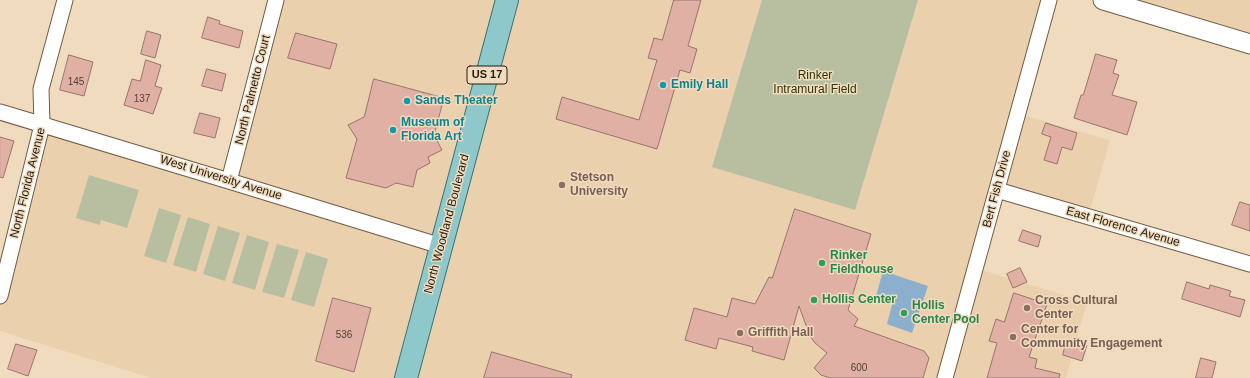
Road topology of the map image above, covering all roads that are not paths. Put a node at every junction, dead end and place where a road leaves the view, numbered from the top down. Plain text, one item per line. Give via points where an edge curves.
1 (65, 0) edge
2 (276, 0) edge
3 (507, 0) edge
4 (1050, 0) edge
5 (1103, 0) edge
6 (1250, 44) edge
7 (0, 112) edge
8 (42, 125) junction
9 (229, 181) junction
10 (997, 190) junction
11 (441, 246) junction
12 (1250, 264) edge
13 (0, 296) edge
14 (406, 378) edge
15 (945, 378) edge

1 - 8 street, North Florida Avenue via 41,89
2 - 9 street, North Palmetto Court
3 - 11 main road, North Woodland Boulevard / US 17
4 - 10 street, Bert Fish Drive
5 - 6 street
7 - 8 street, West University Avenue
8 - 9 street, West University Avenue
8 - 13 street, North Florida Avenue
9 - 11 street, West University Avenue
10 - 12 street, East Florence Avenue
10 - 15 street, Bert Fish Drive
11 - 14 main road, North Woodland Boulevard / US 17

